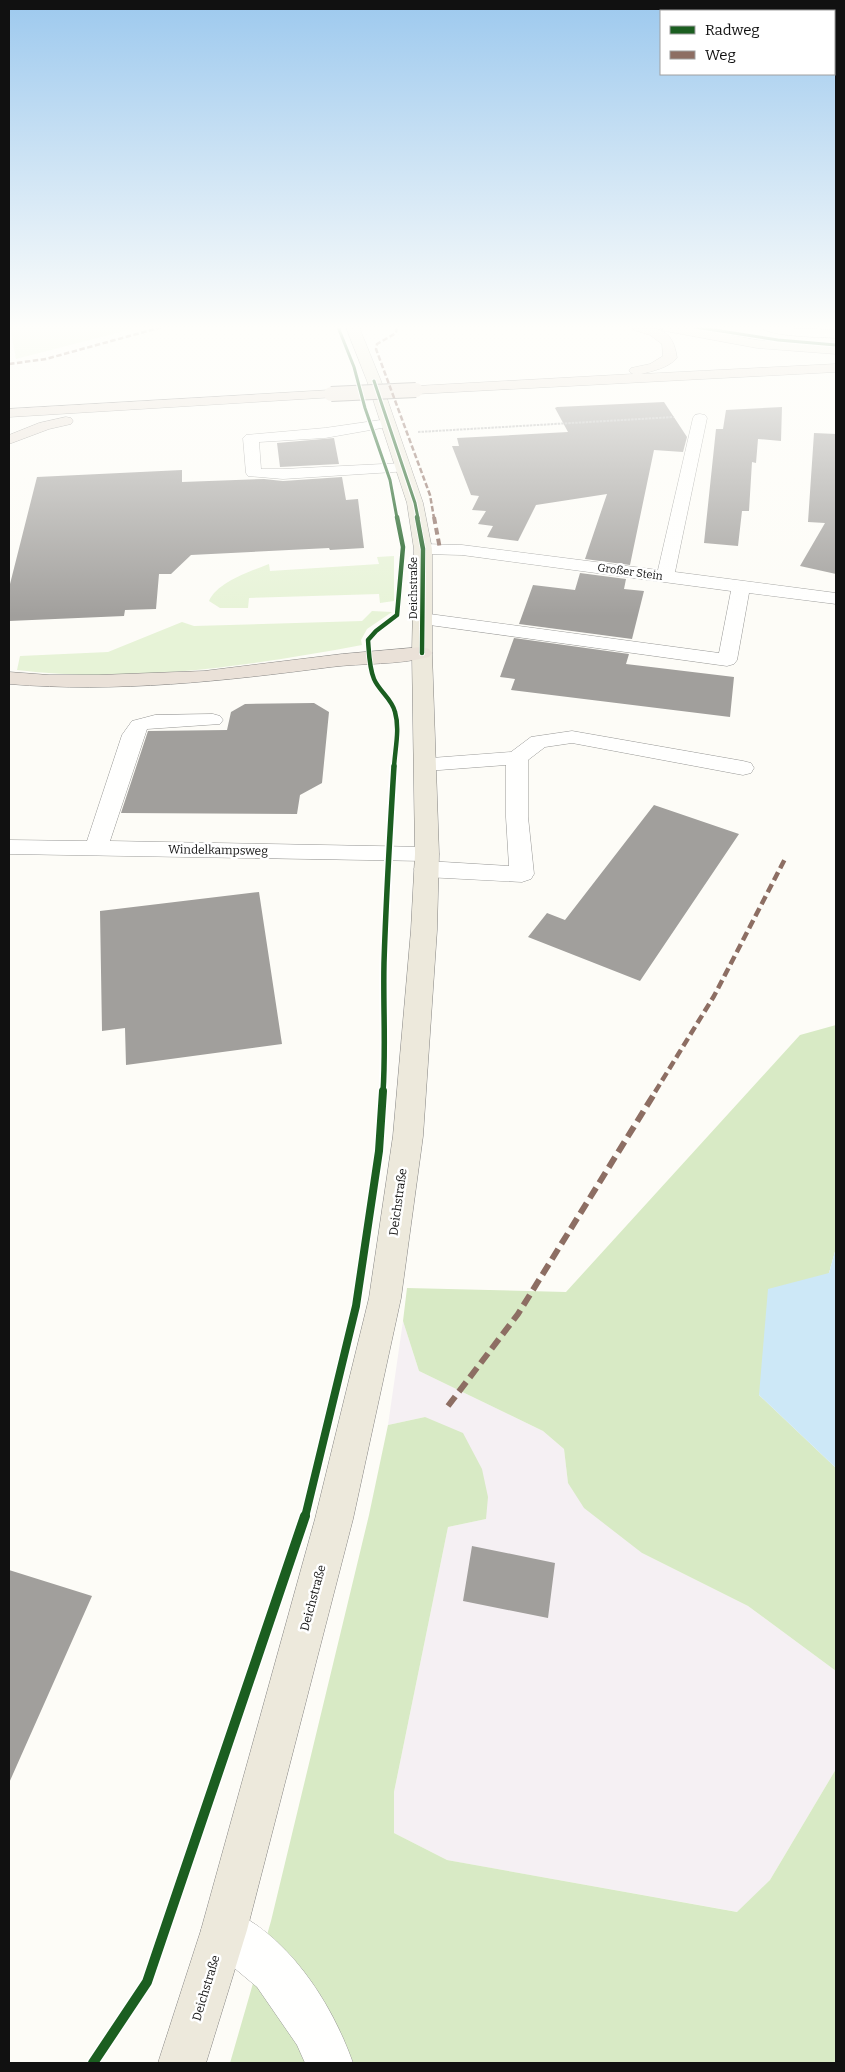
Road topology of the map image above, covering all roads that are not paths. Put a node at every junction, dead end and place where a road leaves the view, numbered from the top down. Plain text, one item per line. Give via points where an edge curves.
1 (54, 424) edge
2 (388, 424) edge
3 (699, 424) edge
4 (390, 429) junction
5 (339, 431) junction
6 (9, 440) edge
7 (403, 468) junction
8 (346, 471) junction
9 (423, 550) junction
10 (665, 577) junction
11 (741, 587) junction
12 (836, 599) edge
13 (422, 619) junction
14 (422, 653) junction
15 (9, 678) edge
16 (213, 720) dead end
17 (517, 758) junction
18 (426, 764) junction
19 (743, 768) dead end
20 (9, 847) edge
21 (96, 848) junction
22 (427, 861) junction
23 (224, 1930) junction
24 (182, 2063) edge
25 (329, 2063) edge

1 - 6 highway
2 - 4 main road, Deichstraße
3 - 10 street
4 - 5 street
4 - 7 main road, Deichstraße
5 - 8 street
5 - 8 street via 251,438 254,473
7 - 8 street
7 - 9 main road, Deichstraße via 415,502
9 - 10 street, Großer Stein via 462,550
9 - 13 main road, Deichstraße
10 - 11 street, Großer Stein
11 - 12 street, Großer Stein
11 - 13 street via 727,660
13 - 14 main road, Deichstraße
14 - 15 highway via 204,677 100,681
14 - 18 main road, Deichstraße
16 - 21 street via 155,721 139,725
17 - 18 street
17 - 19 street via 538,742 572,737
17 - 22 street, Windelkampsweg via 517,818 522,874
18 - 22 main road, Deichstraße
20 - 21 street, Windelkampsweg
21 - 22 street, Windelkampsweg
22 - 23 main road, Deichstraße via 408,1136 385,1298 334,1519
23 - 24 main road, Deichstraße
23 - 25 street via 274,1970 314,2028

